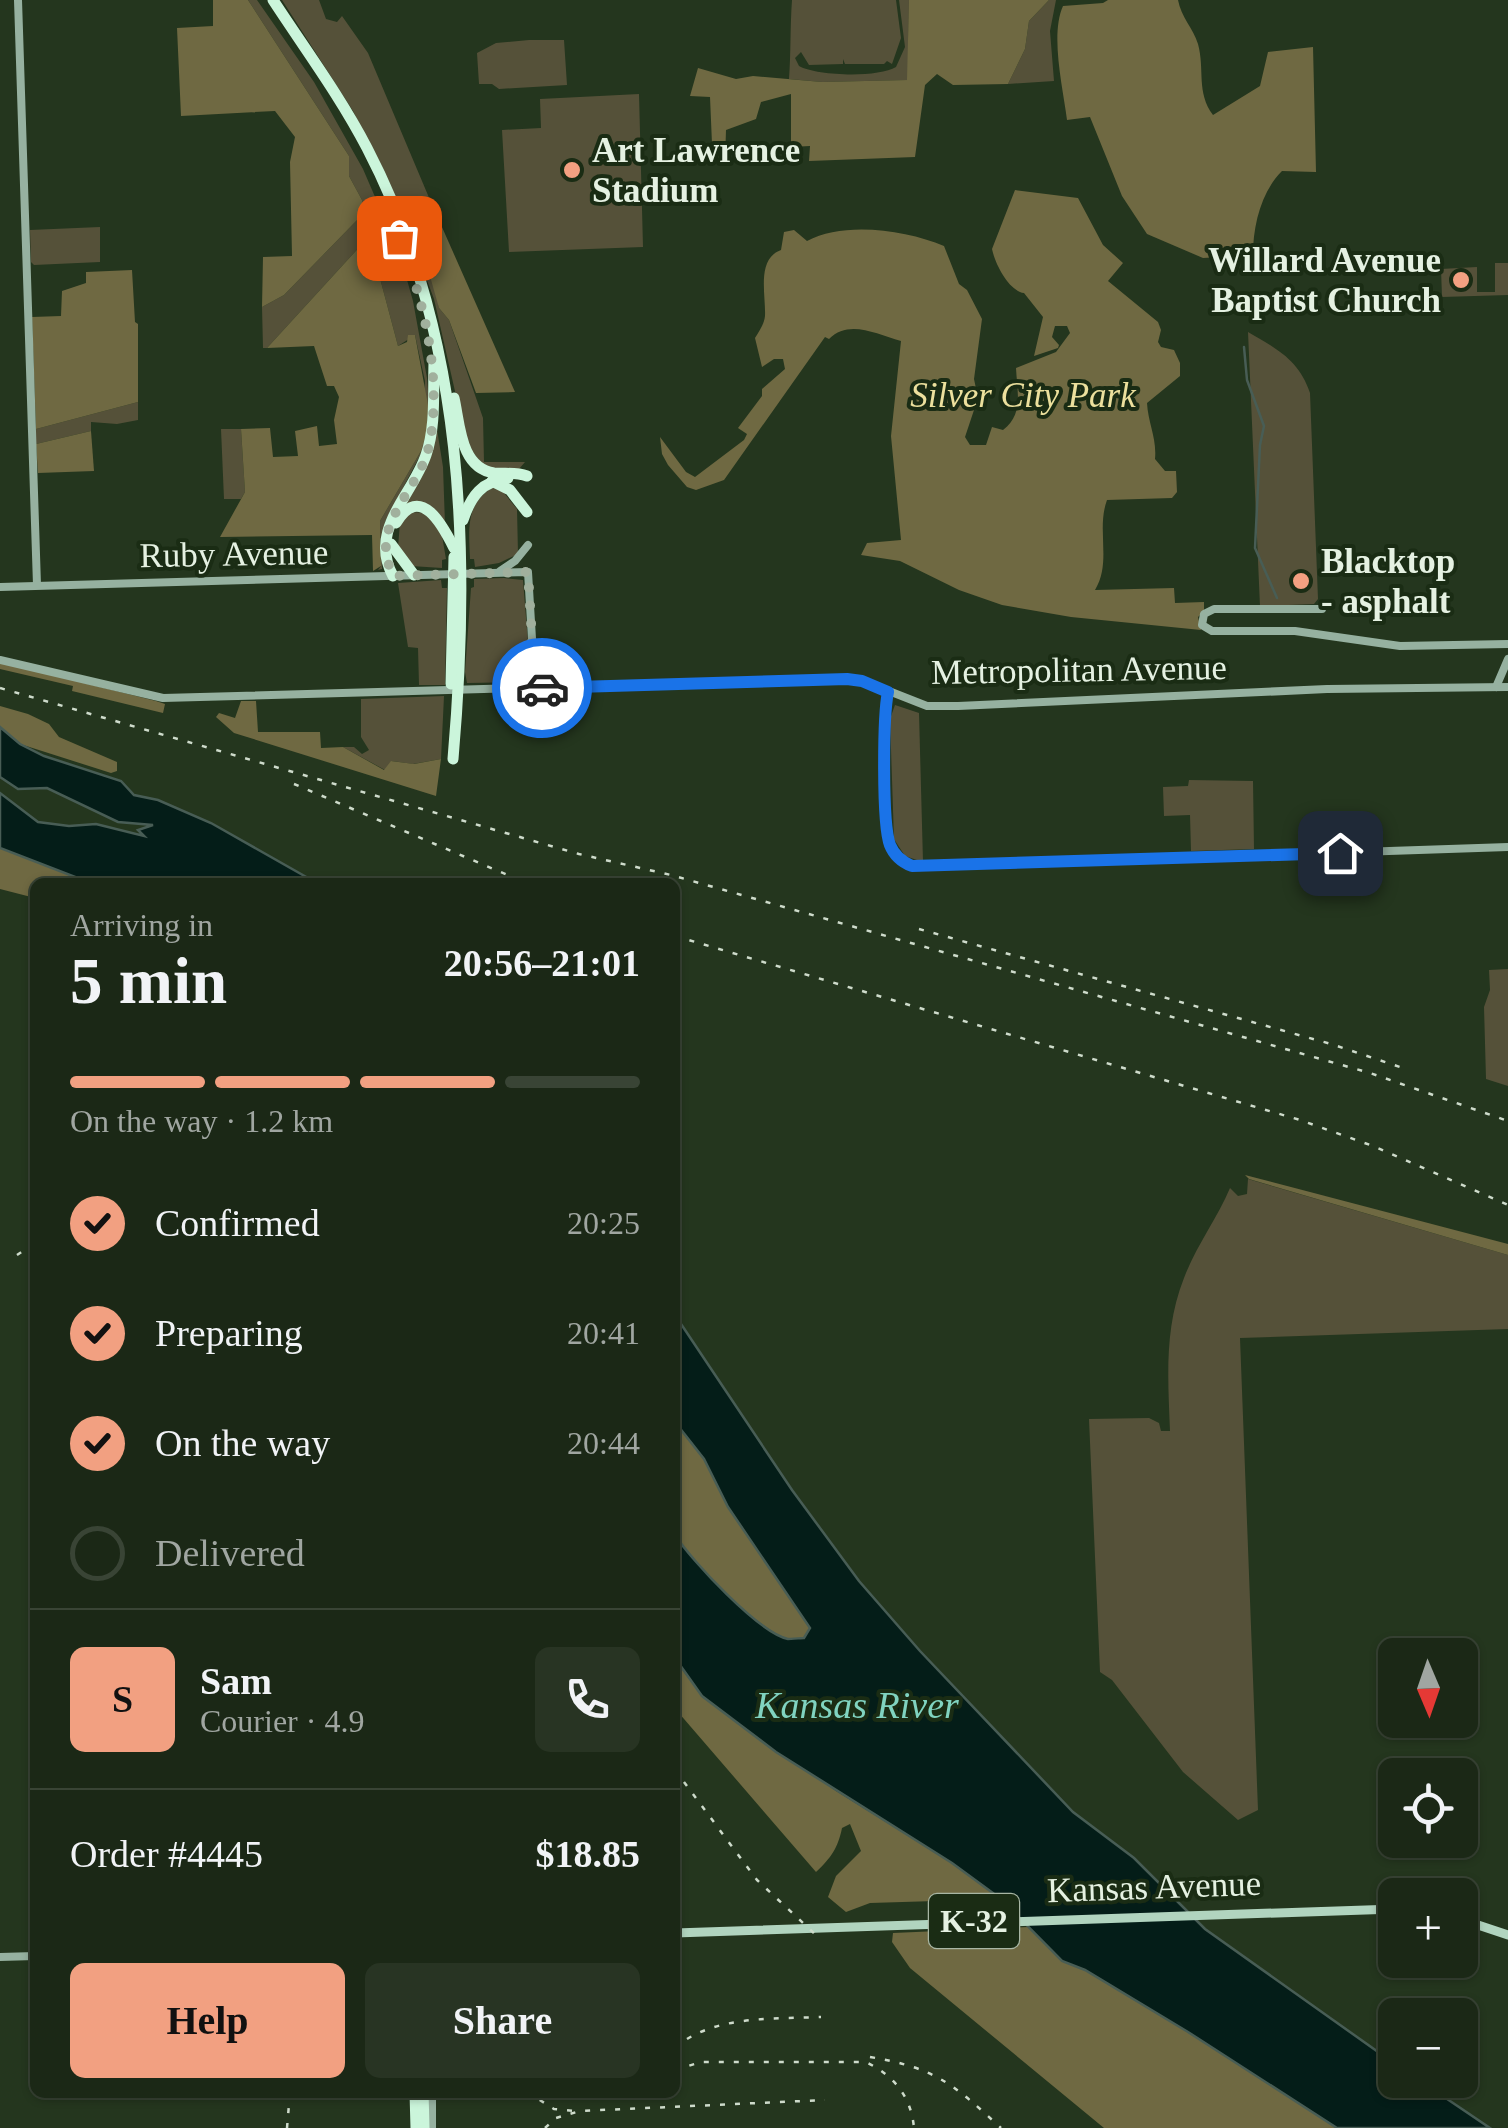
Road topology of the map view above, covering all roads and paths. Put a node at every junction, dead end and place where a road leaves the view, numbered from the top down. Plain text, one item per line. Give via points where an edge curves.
1 (18, 0) edge
2 (270, 0) edge
3 (436, 356) junction
4 (492, 482) junction
5 (527, 512) dead end
6 (460, 529) junction
7 (391, 544) junction
8 (528, 545) dead end
9 (456, 555) junction
10 (496, 573) junction
11 (394, 576) junction
12 (414, 576) junction
13 (38, 586) junction
14 (0, 587) edge
15 (1322, 609) dead end
16 (1505, 642) edge
17 (1508, 659) edge
18 (0, 660) edge
19 (1496, 687) junction
20 (1508, 687) edge
21 (535, 689) junction
22 (888, 692) junction
23 (449, 759) dead end
24 (1508, 848) edge
25 (1378, 1909) edge
26 (1478, 1925) edge
27 (680, 1932) edge
28 (1508, 1935) edge
29 (30, 1956) edge
30 (0, 1957) edge
31 (419, 2098) edge
32 (430, 2098) edge
33 (422, 2128) edge

1 - 13 street
2 - 3 highway via 376,182
3 - 4 highway via 451,383 471,460 492,472 528,476
3 - 6 highway via 453,439
3 - 9 highway
3 - 11 highway via 425,458 387,528
4 - 5 highway via 510,490
4 - 6 highway via 477,491
6 - 9 highway
7 - 9 highway via 400,516 422,508 439,518
7 - 11 highway
7 - 12 highway
8 - 10 street
9 - 23 highway
10 - 12 street, Ruby Avenue
10 - 21 street, Ruby Avenue via 528,572
11 - 12 street, Ruby Avenue
11 - 13 street, Ruby Avenue
13 - 14 street, Ruby Avenue
15 - 16 street via 1214,610 1202,624 1400,646
17 - 19 street
18 - 21 street, Metropolitan Avenue via 162,698
19 - 20 street, Metropolitan Avenue
19 - 22 street, Metropolitan Avenue via 958,706 928,706
21 - 22 street, Metropolitan Avenue via 847,679
22 - 24 street via 888,836 896,855 921,868
25 - 27 main road, Kansas Avenue / K-32
26 - 28 main road
29 - 30 street
31 - 33 highway
32 - 33 street

